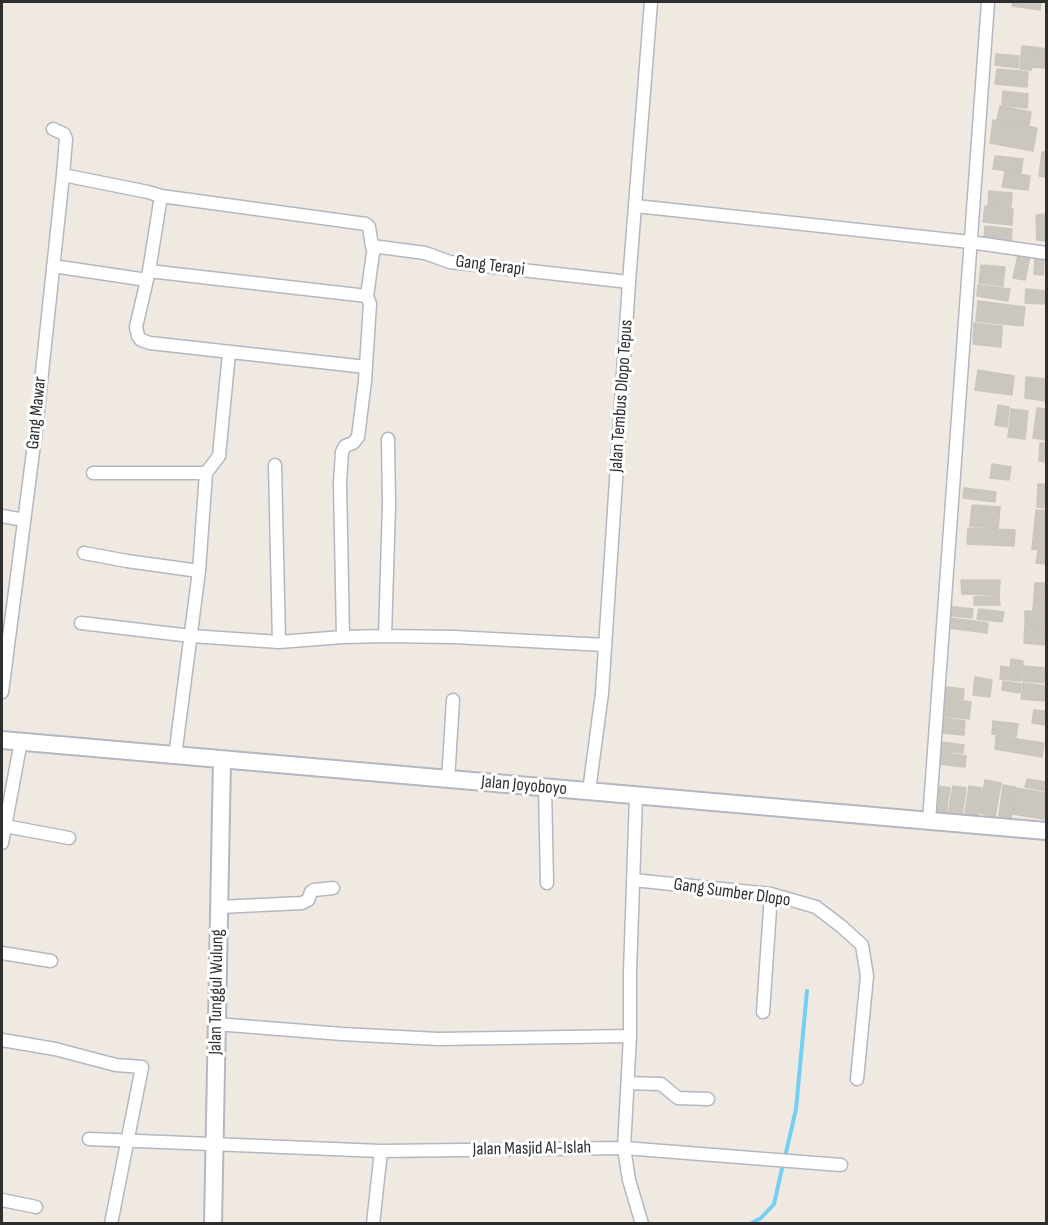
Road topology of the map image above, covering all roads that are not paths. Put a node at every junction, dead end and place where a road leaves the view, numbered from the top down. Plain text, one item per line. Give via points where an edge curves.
1 (651, 2) edge
2 (988, 2) edge
3 (59, 131) dead end
4 (63, 174) junction
5 (161, 196) junction
6 (636, 206) junction
7 (970, 242) junction
8 (374, 246) junction
9 (1047, 253) edge
10 (53, 266) junction
11 (148, 275) junction
12 (629, 282) junction
13 (367, 296) junction
14 (229, 352) junction
15 (366, 367) junction
16 (388, 439) dead end
17 (275, 465) dead end
18 (93, 473) dead end
19 (206, 473) junction
20 (2, 516) edge
21 (24, 520) junction
22 (84, 553) dead end
23 (199, 571) junction
24 (81, 623) dead end
25 (191, 636) junction
26 (385, 636) junction
27 (343, 637) junction
28 (279, 642) junction
29 (605, 645) junction
30 (2, 692) edge
31 (453, 700) dead end
32 (2, 740) edge
33 (21, 741) junction
34 (175, 756) junction
35 (222, 760) junction
36 (448, 780) junction
37 (545, 787) junction
38 (589, 791) junction
39 (636, 796) junction
40 (929, 821) junction
41 (4, 826) junction
42 (1047, 831) edge
43 (69, 838) dead end
44 (2, 843) edge
45 (633, 880) junction
46 (547, 883) dead end
47 (333, 888) dead end
48 (771, 894) junction
49 (219, 907) junction
50 (2, 953) edge
51 (51, 961) dead end
52 (763, 1012) dead end
53 (216, 1024) junction
54 (630, 1036) junction
55 (2, 1040) edge
56 (857, 1079) dead end
57 (628, 1083) junction
58 (708, 1099) dead end
59 (89, 1139) dead end
60 (127, 1141) junction
61 (214, 1144) junction
62 (624, 1148) junction
63 (381, 1151) junction
64 (841, 1165) dead end
65 (2, 1200) edge
66 (36, 1207) dead end
67 (111, 1224) edge
68 (213, 1224) edge
69 (373, 1224) edge
70 (642, 1224) edge

1 - 6 street, Jalan Tembus Dlopo Tepus
2 - 7 street
3 - 4 street, Gang Mawar
4 - 5 street
4 - 10 street, Gang Mawar
5 - 8 street via 366,224
5 - 11 street
6 - 7 street
6 - 12 street, Jalan Tembus Dlopo Tepus
7 - 9 street
7 - 40 street
8 - 12 street, Gang Terapi via 425,253 450,262
8 - 13 street
10 - 11 street
10 - 21 street, Gang Mawar
11 - 13 street
11 - 14 street via 136,327 141,340
12 - 29 street, Jalan Tembus Dlopo Tepus
13 - 15 street via 370,304
14 - 15 street
14 - 19 street via 219,456
15 - 27 street via 358,437 342,452
16 - 26 street
17 - 28 street
18 - 19 street
19 - 23 street
20 - 21 street
21 - 30 street, Gang Mawar
22 - 23 street
23 - 25 street
24 - 25 street
25 - 28 street
25 - 34 street
26 - 27 street
26 - 29 street
27 - 28 street
29 - 38 street, Jalan Tembus Dlopo Tepus
31 - 36 street
32 - 33 main road, Jalan Joyoboyo
33 - 34 main road, Jalan Joyoboyo
33 - 41 street
34 - 35 main road, Jalan Joyoboyo
35 - 36 main road, Jalan Joyoboyo
35 - 49 main road, Jalan Tunggul Wulung
36 - 37 main road, Jalan Joyoboyo
37 - 38 main road, Jalan Joyoboyo
37 - 46 street
38 - 39 main road, Jalan Joyoboyo
39 - 40 main road, Jalan Joyoboyo
39 - 45 street
40 - 42 main road, Jalan Joyoboyo
41 - 43 street
41 - 44 street
45 - 48 street, Gang Sumber Dlopo
45 - 54 street
47 - 49 street via 314,890 302,903
48 - 52 street
48 - 56 street, Gang Sumber Dlopo via 816,907 862,945 867,975
49 - 53 main road, Jalan Tunggul Wulung
50 - 51 street
53 - 54 street via 438,1039
53 - 61 main road, Jalan Tunggul Wulung
54 - 57 street
55 - 60 street via 142,1067
57 - 58 street via 661,1084 678,1098
57 - 62 street
59 - 60 street, Jalan Masjid Al-Islah
60 - 61 street, Jalan Masjid Al-Islah
60 - 67 street
61 - 63 street, Jalan Masjid Al-Islah
61 - 68 main road, Jalan Tunggul Wulung
62 - 63 street, Jalan Masjid Al-Islah
62 - 64 street, Jalan Masjid Al-Islah
62 - 70 street
63 - 69 street
65 - 66 street

